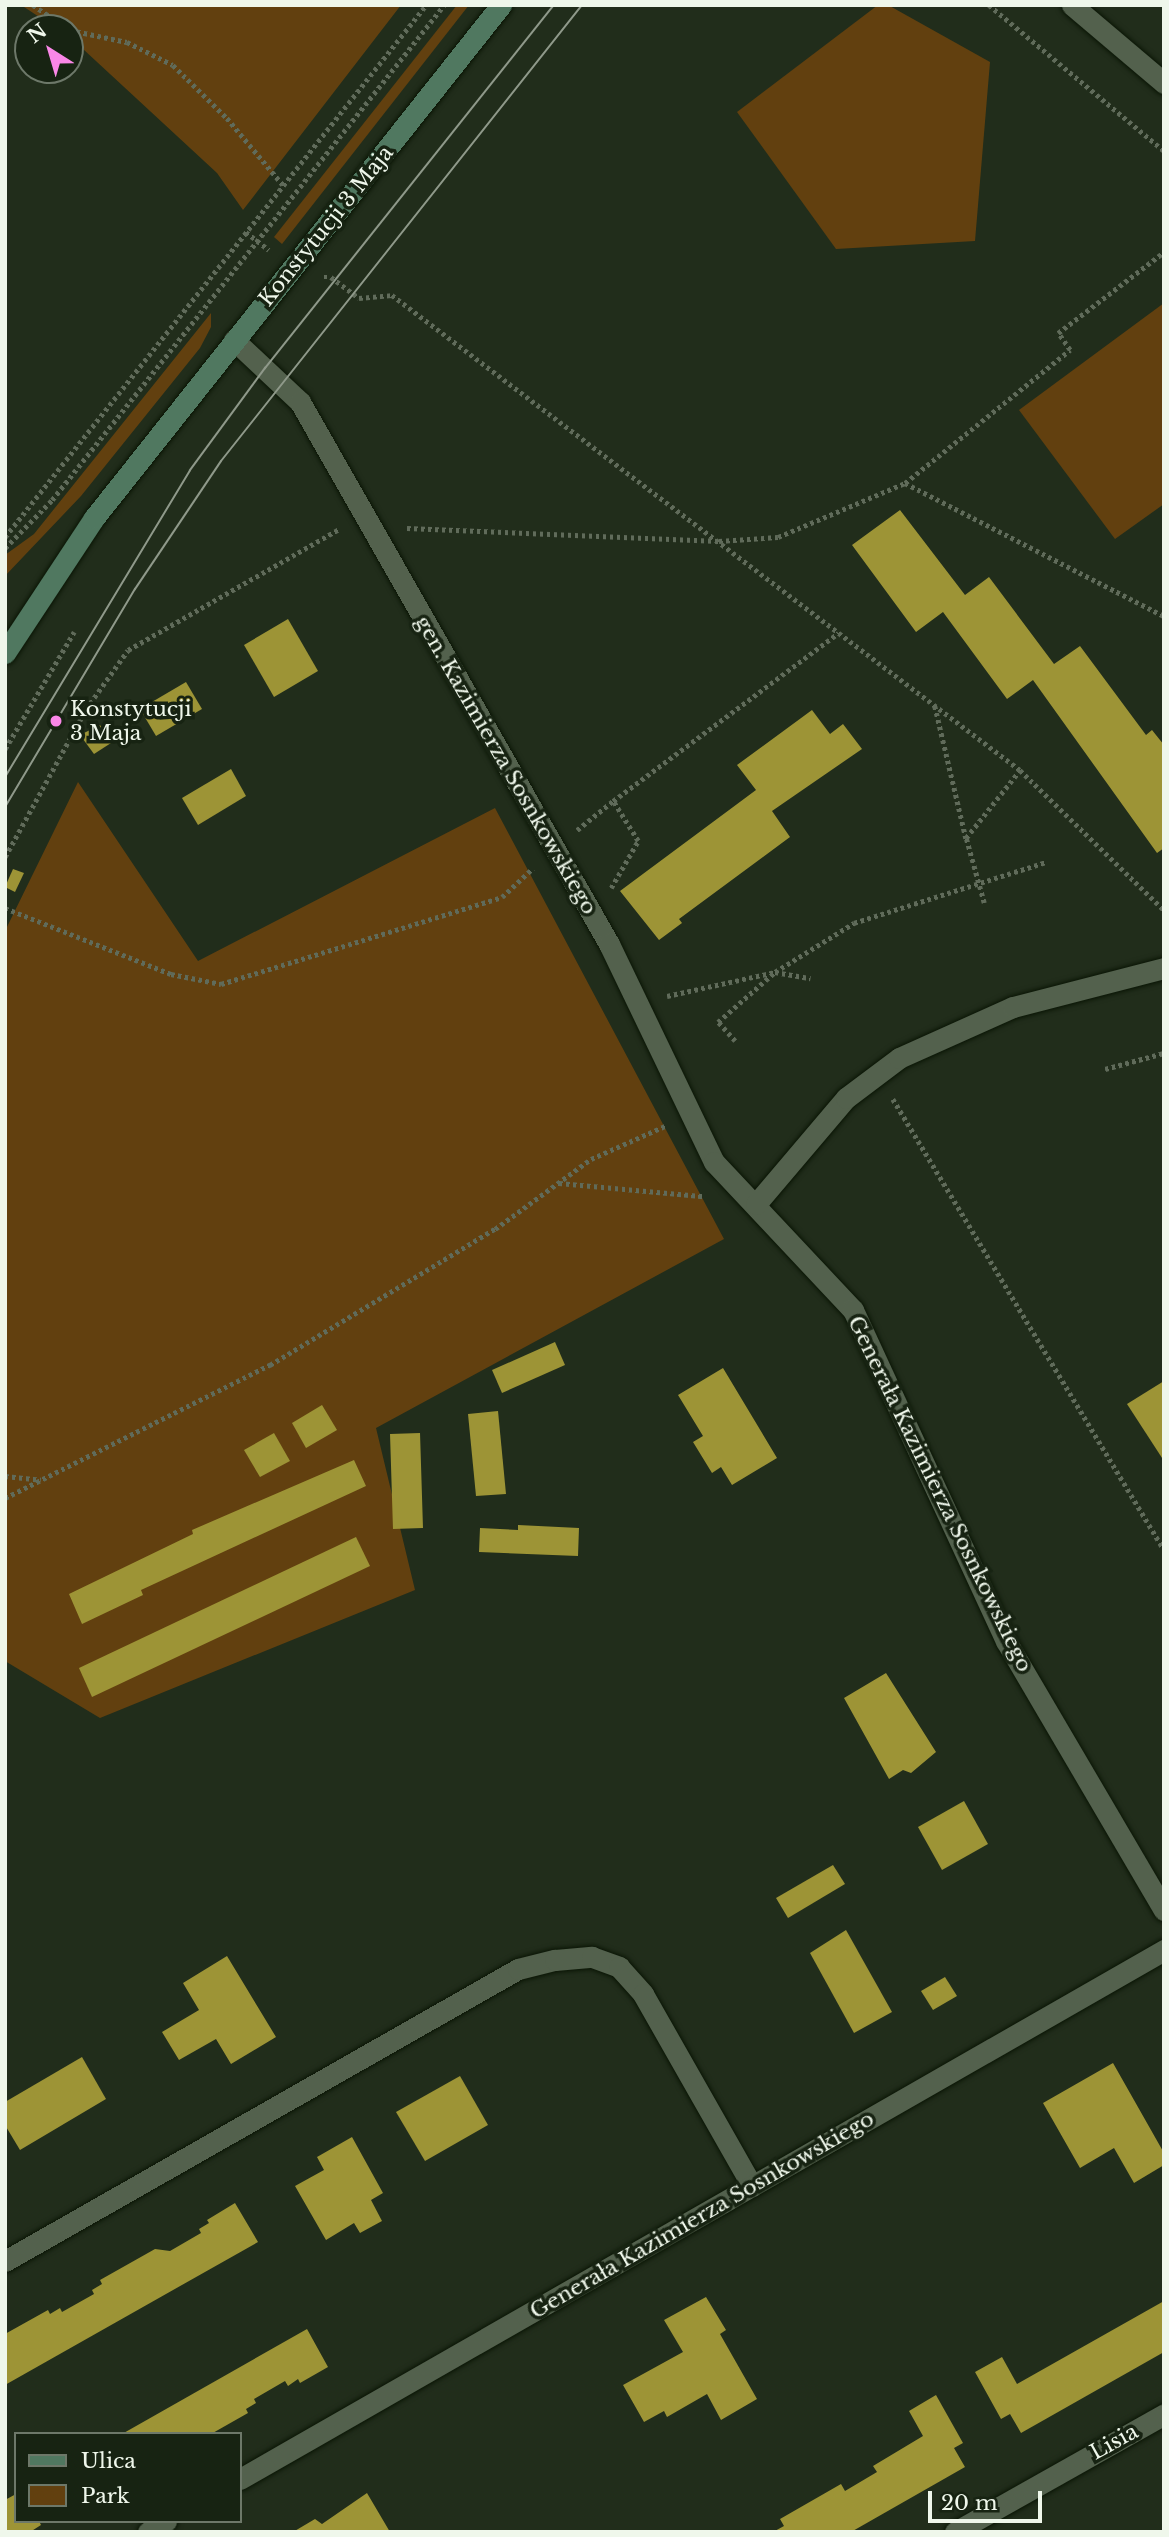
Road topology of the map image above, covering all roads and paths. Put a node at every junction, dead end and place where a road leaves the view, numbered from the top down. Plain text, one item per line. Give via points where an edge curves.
1 (426, 5) edge
2 (444, 5) edge
3 (501, 5) edge
4 (989, 5) edge
5 (1072, 5) edge
6 (84, 32) edge
7 (1164, 83) edge
8 (1164, 151) edge
9 (283, 185) junction
10 (1164, 252) edge
11 (392, 295) dead end
12 (234, 340) junction
13 (905, 483) junction
14 (368, 526) junction
15 (5, 537) edge
16 (719, 541) junction
17 (5, 548) edge
18 (1164, 616) edge
19 (74, 632) dead end
20 (838, 632) junction
21 (5, 653) edge
22 (935, 706) junction
23 (5, 749) edge
24 (1020, 770) junction
25 (613, 801) junction
26 (966, 838) junction
27 (553, 849) junction
28 (5, 857) edge
29 (1046, 862) dead end
30 (978, 880) junction
31 (605, 897) dead end
32 (984, 903) dead end
33 (5, 908) edge
34 (1164, 910) edge
35 (1164, 968) edge
36 (775, 972) junction
37 (810, 978) dead end
38 (661, 997) dead end
39 (735, 1041) dead end
40 (1164, 1053) edge
41 (1105, 1069) dead end
42 (878, 1073) junction
43 (691, 1115) junction
44 (558, 1183) junction
45 (708, 1197) dead end
46 (756, 1204) junction
47 (5, 1476) edge
48 (41, 1480) junction
49 (5, 1498) edge
50 (1163, 1548) edge
51 (1164, 1910) edge
52 (1164, 1950) edge
53 (752, 2186) junction
54 (5, 2261) edge
55 (1164, 2414) edge
56 (242, 2478) edge
57 (955, 2532) edge

1 - 9 path
2 - 17 path via 52,500
3 - 12 street, Konstytucji 3 Maja
4 - 8 path
5 - 7 street
6 - 9 path via 127,42 173,65 227,118
9 - 15 path
10 - 13 path via 1058,333 1070,350
11 - 16 path
12 - 14 street, gen. Kazimierza Sosnkowskiego via 300,402
12 - 21 street, Konstytucji 3 Maja via 94,517
13 - 16 path via 778,537
13 - 18 path
14 - 16 path
14 - 27 street, gen. Kazimierza Sosnkowskiego
14 - 28 path via 339,529 128,650 86,709
16 - 20 path
19 - 23 path
20 - 22 path
20 - 25 path
22 - 24 path
22 - 26 path
24 - 26 path
24 - 34 path
25 - 27 path
25 - 31 path via 638,841
26 - 30 path
27 - 33 path via 502,897 221,984 171,974
27 - 43 street, gen. Kazimierza Sosnkowskiego via 609,944
29 - 30 path
30 - 32 path
30 - 36 path via 854,923
35 - 42 street via 1013,1007 946,1034
36 - 37 path
36 - 38 path
36 - 39 path via 718,1022
40 - 41 path
42 - 46 street via 813,1132
42 - 50 path
43 - 44 path via 591,1159
43 - 46 street, gen. Kazimierza Sosnkowskiego via 714,1162
44 - 45 path
44 - 48 path via 495,1229 270,1365
46 - 51 street, Generała Kazimierza Sosnkowskiego via 853,1310 1006,1641
47 - 48 path
48 - 49 path
52 - 53 street, Generała Kazimierza Sosnkowskiego
53 - 54 street via 643,1994 619,1967 592,1956 555,1959 518,1969
53 - 56 street, Generała Kazimierza Sosnkowskiego
55 - 57 street, Lisia

